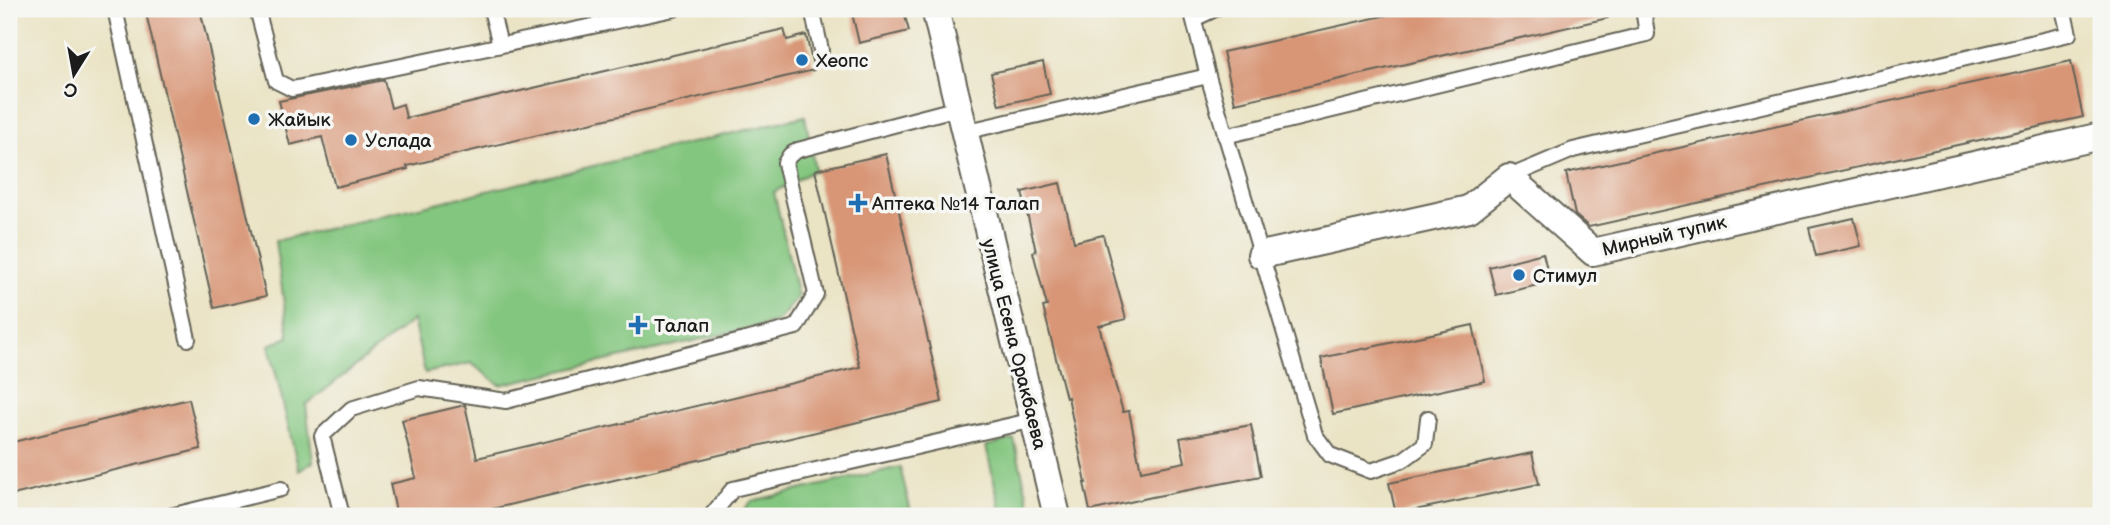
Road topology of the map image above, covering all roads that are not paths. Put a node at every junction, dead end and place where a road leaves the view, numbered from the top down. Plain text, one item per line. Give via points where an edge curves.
1 (115, 9) edge
2 (257, 9) edge
3 (491, 9) edge
4 (674, 9) edge
5 (812, 9) edge
6 (934, 9) edge
7 (1215, 9) edge
8 (1643, 9) edge
9 (2063, 9) edge
10 (1192, 14) edge
11 (500, 46) junction
12 (821, 50) dead end
13 (1208, 76) junction
14 (961, 120) junction
15 (1225, 135) junction
16 (2101, 136) edge
17 (1509, 177) junction
18 (1261, 255) junction
19 (188, 339) dead end
20 (1428, 418) dead end
21 (1034, 420) junction
22 (281, 489) dead end
23 (170, 516) edge
24 (342, 516) edge
25 (711, 516) edge
26 (1057, 516) edge

1 - 19 lane
2 - 11 lane via 276,80 292,89
3 - 11 lane
4 - 11 lane
5 - 12 lane
6 - 14 street, улица Есена Оракбаева
7 - 10 lane
8 - 15 lane via 1647,34
9 - 17 lane via 2069,34 1573,150
10 - 13 lane
13 - 14 lane
13 - 15 lane
14 - 21 street, улица Есена Оракбаева
14 - 24 lane via 790,155 785,163 816,294 796,327 506,401 419,388 351,409 322,436
15 - 18 lane
16 - 17 street, Мирный тупик via 1593,252
17 - 18 street via 1469,209
18 - 20 lane via 1315,435 1331,455 1371,471 1403,460 1425,444
21 - 25 lane via 733,489
21 - 26 street, улица Есена Оракбаева
22 - 23 lane

